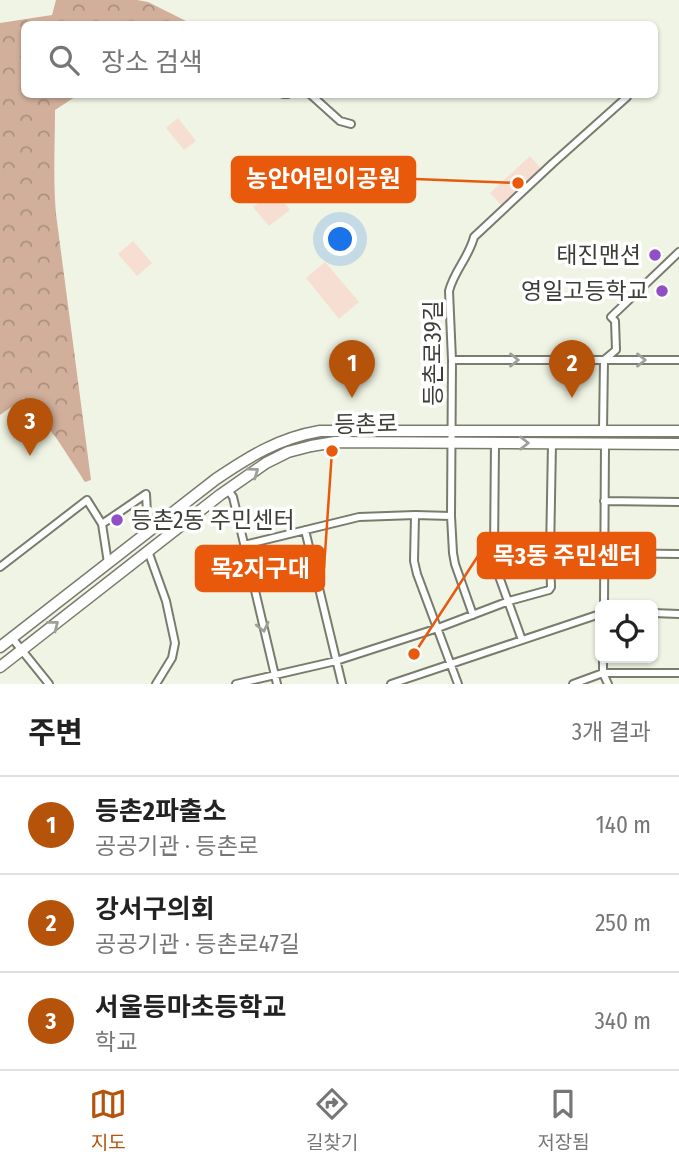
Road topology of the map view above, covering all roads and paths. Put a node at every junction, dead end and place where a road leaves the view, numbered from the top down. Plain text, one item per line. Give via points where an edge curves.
1 (314, 98) edge
2 (626, 98) edge
3 (351, 124) dead end
4 (679, 252) edge
5 (452, 360) junction
6 (604, 360) junction
7 (679, 360) edge
8 (451, 430) junction
9 (603, 430) junction
10 (679, 430) edge
11 (451, 443) junction
12 (495, 443) junction
13 (552, 443) junction
14 (605, 443) junction
15 (679, 443) edge
16 (229, 490) junction
17 (604, 501) junction
18 (679, 502) edge
19 (415, 515) junction
20 (451, 516) junction
21 (102, 524) junction
22 (156, 526) junction
23 (305, 530) junction
24 (244, 545) junction
25 (148, 551) junction
26 (494, 552) junction
27 (679, 554) edge
28 (550, 555) junction
29 (604, 555) junction
30 (108, 563) junction
31 (0, 567) edge
32 (604, 600) edge
33 (509, 601) junction
34 (658, 613) edge
35 (679, 614) edge
36 (473, 615) junction
37 (595, 616) edge
38 (438, 628) junction
39 (12, 638) junction
40 (522, 640) junction
41 (0, 647) edge
42 (21, 650) junction
43 (336, 661) junction
44 (603, 663) edge
45 (451, 664) junction
46 (0, 667) edge
47 (603, 673) junction
48 (679, 673) edge
49 (275, 676) junction
50 (49, 684) edge
51 (156, 684) edge
52 (236, 684) edge
53 (277, 684) edge
54 (342, 684) edge
55 (391, 684) edge
56 (458, 684) edge
57 (573, 684) edge
58 (608, 684) edge

1 - 3 street via 340,121
2 - 5 street, 등촌로39길 via 474,237 449,291
4 - 6 street via 611,317 616,350
5 -> 6 street
5 - 8 street, 등촌로39길
6 -> 7 street
6 - 9 street
8 - 9 main road, 등촌로
8 - 11 street, 등촌로39길
8 - 22 main road, 등촌로 via 298,435 244,460
9 - 10 main road, 등촌로
11 - 12 main road, 등촌로
16 -> 11 main road, 등촌로 via 273,459 311,446
11 - 20 street, 등촌로39길
12 -> 13 main road, 등촌로
12 - 26 street
13 - 14 main road, 등촌로
13 - 28 street
14 - 15 main road, 등촌로
14 - 17 street
16 - 24 street
16 - 25 main road, 등촌로
17 - 18 street
17 - 29 street
19 - 20 street
19 - 23 street via 359,517
19 - 38 street via 414,561
20 - 36 street, 등촌로39길 via 455,564
21 - 22 street via 146,494 147,513
21 - 30 street
21 - 31 street via 87,500
22 - 30 main road, 등촌로
23 - 24 street
23 - 43 street
24 -> 49 street
42 -> 25 main road, 등촌로
25 - 51 street via 175,643 172,658
26 - 28 street
26 - 33 street
27 - 29 street
28 - 29 street
28 - 33 street via 549,590
29 - 32 street
30 - 39 main road, 등촌로
33 - 36 street
33 - 40 street
34 - 35 street
36 - 38 street
37 - 40 street
38 - 43 street
38 - 45 street
39 - 41 main road, 등촌로
39 - 42 street
40 - 45 street
42 - 46 main road, 등촌로
42 - 50 street
43 - 49 street
43 - 54 street
44 - 47 street
45 - 55 street
45 - 56 street
47 - 48 street
47 - 57 street
47 - 58 street
49 - 52 street
49 - 53 street

